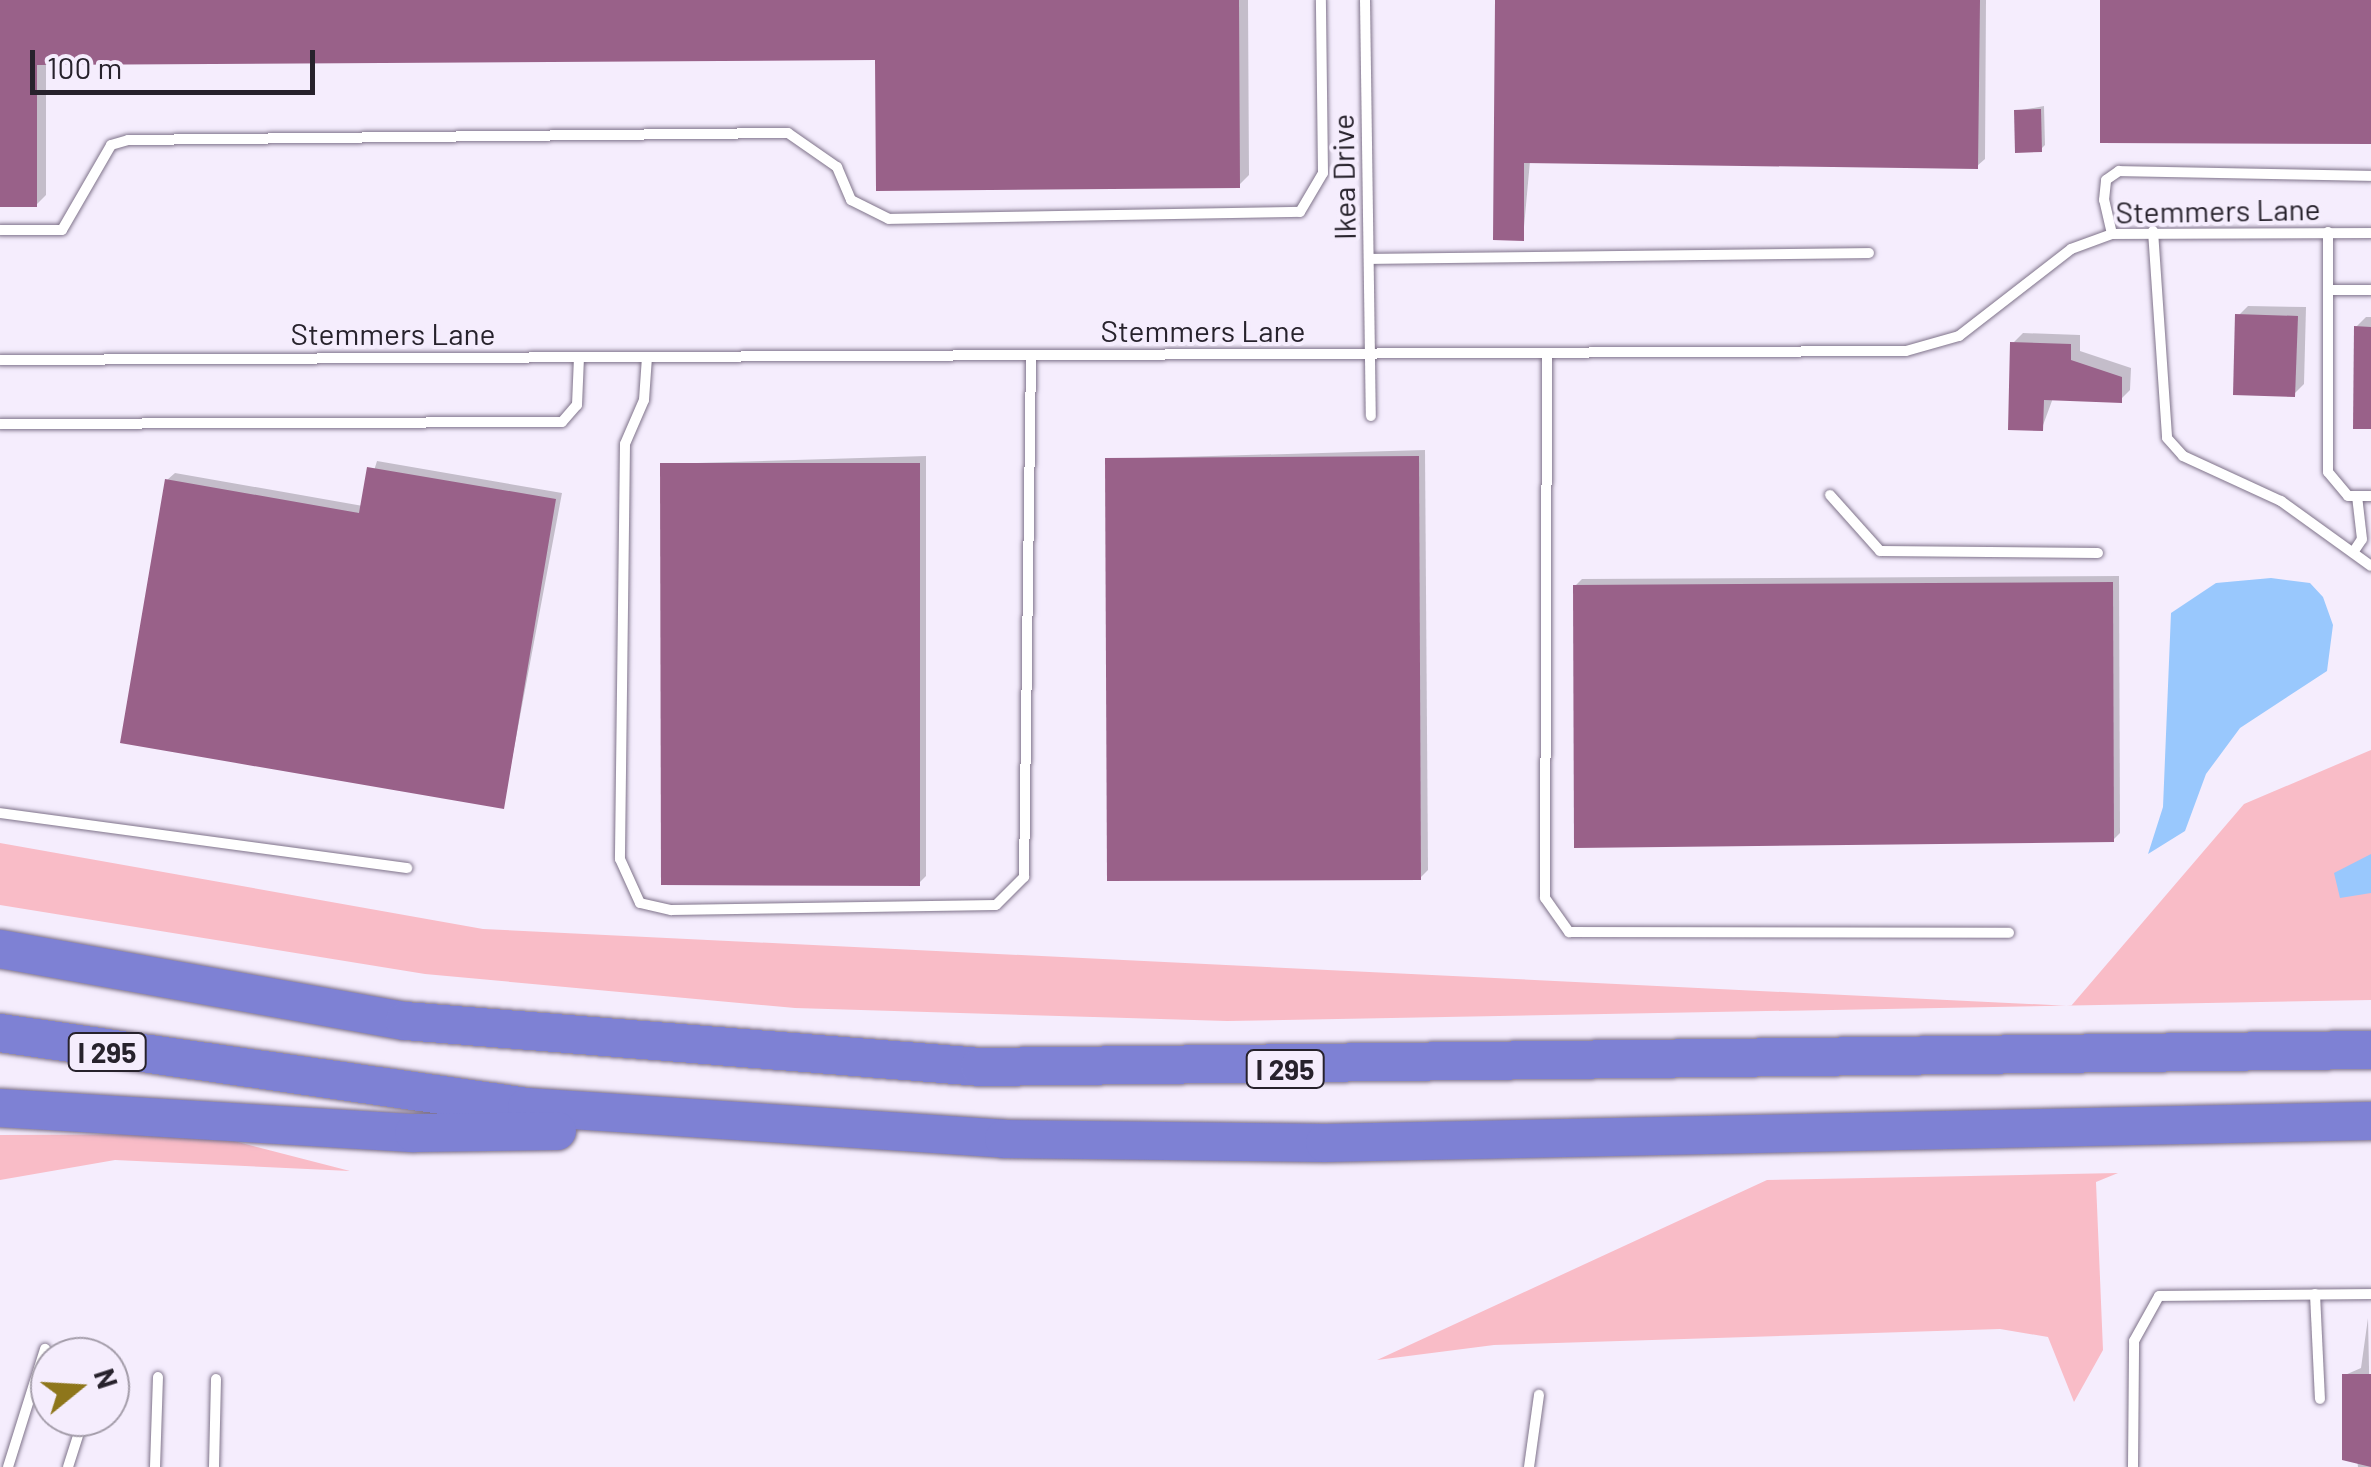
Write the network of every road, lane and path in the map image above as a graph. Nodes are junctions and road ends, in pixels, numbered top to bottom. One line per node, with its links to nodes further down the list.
1 (1321, 0): 4 (lane)
2 (1365, 0): 10 (lane, Ikea Drive)
3 (2371, 176): 8 (lane)
4 (0, 230)
5 (2153, 230): 6 (lane, Stemmers Lane); 8 (lane, Stemmers Lane); 24 (lane)
6 (2328, 232): 7 (lane, Stemmers Lane); 11 (lane)
7 (2371, 233)
8 (2112, 234): 13 (lane, Stemmers Lane)
9 (1868, 252): 10 (lane)
10 (1370, 259): 14 (lane, Ikea Drive)
11 (2328, 290): 12 (lane); 22 (lane)
12 (2371, 290)
13 (1547, 353): 14 (lane, Stemmers Lane); 29 (lane)
14 (1371, 354): 15 (lane, Stemmers Lane); 19 (lane, Ikea Drive)
15 (1031, 356): 17 (lane, Stemmers Lane); 17 (lane)
16 (578, 357): 17 (lane, Stemmers Lane); 18 (lane, Stemmers Lane); 20 (lane)
17 (647, 357)
18 (0, 360)
19 (1371, 416)
20 (0, 424)
21 (1830, 495): 25 (lane)
22 (2357, 496): 23 (lane); 24 (lane)
23 (2371, 496)
24 (2354, 551): 26 (lane)
25 (2098, 553)
26 (2371, 566)
27 (0, 814): 28 (lane)
28 (407, 868)
29 (2009, 933)
30 (10, 947): 32 (highway, I 295)
31 (0, 1034): 35 (highway, I 295)
32 (2371, 1050)
33 (10, 1105): 35 (highway)
34 (2371, 1121): 35 (highway, I 295)
35 (764, 1128)
36 (2315, 1294): 37 (lane); 42 (lane); 49 (lane)
37 (2371, 1294)
38 (158, 1377): 46 (lane)
39 (216, 1379): 47 (lane)
40 (30, 1395): 44 (lane)
41 (1539, 1396): 48 (lane)
42 (2320, 1400)
43 (78, 1437): 45 (lane)
44 (8, 1467)
45 (68, 1467)
46 (155, 1467)
47 (214, 1467)
48 (1529, 1467)
49 (2133, 1467)

